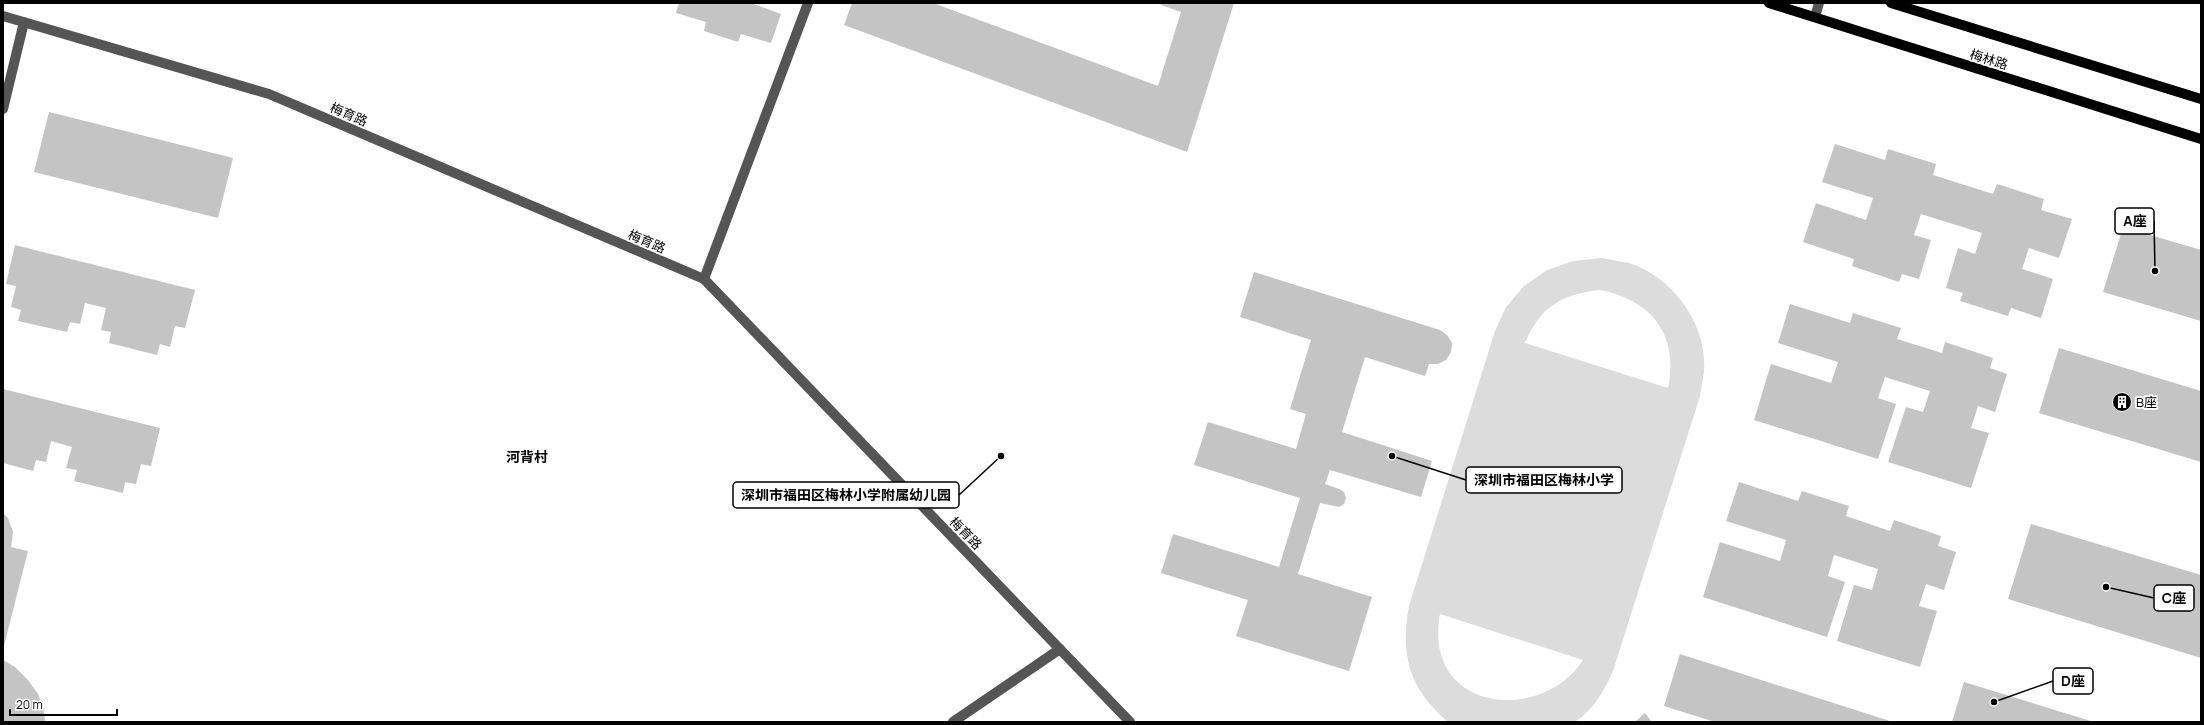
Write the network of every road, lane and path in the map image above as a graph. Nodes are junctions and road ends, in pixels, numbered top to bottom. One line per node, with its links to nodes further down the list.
1 (808, 3): 11 (street)
2 (1769, 3): 6 (main road, 梅林路)
3 (1819, 3): 6 (street)
4 (1891, 3): 8 (main road, 梅林路)
5 (3, 16): 7 (street, 梅育路)
6 (1815, 17): 10 (main road, 梅林路)
7 (24, 22): 9 (street); 11 (street, 梅育路)
8 (2201, 100)
9 (3, 108)
10 (2201, 139)
11 (704, 279): 12 (street, 梅育路)
12 (1060, 649): 13 (street); 14 (street, 梅育路)
13 (953, 722)
14 (1130, 722)

